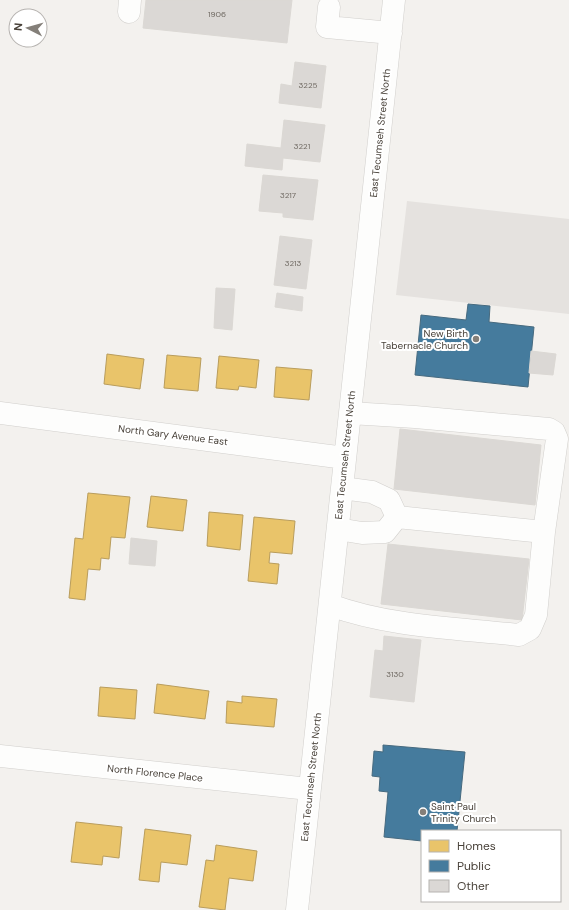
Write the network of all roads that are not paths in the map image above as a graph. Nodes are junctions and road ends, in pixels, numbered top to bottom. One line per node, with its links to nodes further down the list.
1 (394, 0): 3 (street, East Tecumseh Street North)
2 (329, 7): 3 (street)
3 (391, 33): 5 (street, East Tecumseh Street North)
4 (0, 413): 6 (street, North Gary Avenue East)
5 (350, 413): 6 (street, East Tecumseh Street North); 10 (street)
6 (345, 458): 7 (street, East Tecumseh Street North)
7 (342, 488): 8 (street); 9 (street, East Tecumseh Street North)
8 (397, 518): 9 (street); 10 (street)
9 (338, 529): 11 (street, East Tecumseh Street North)
10 (544, 532): 11 (street)
11 (330, 605): 13 (street, East Tecumseh Street North)
12 (0, 756): 13 (street, North Florence Place)
13 (309, 789): 14 (street, East Tecumseh Street North)
14 (297, 910)

